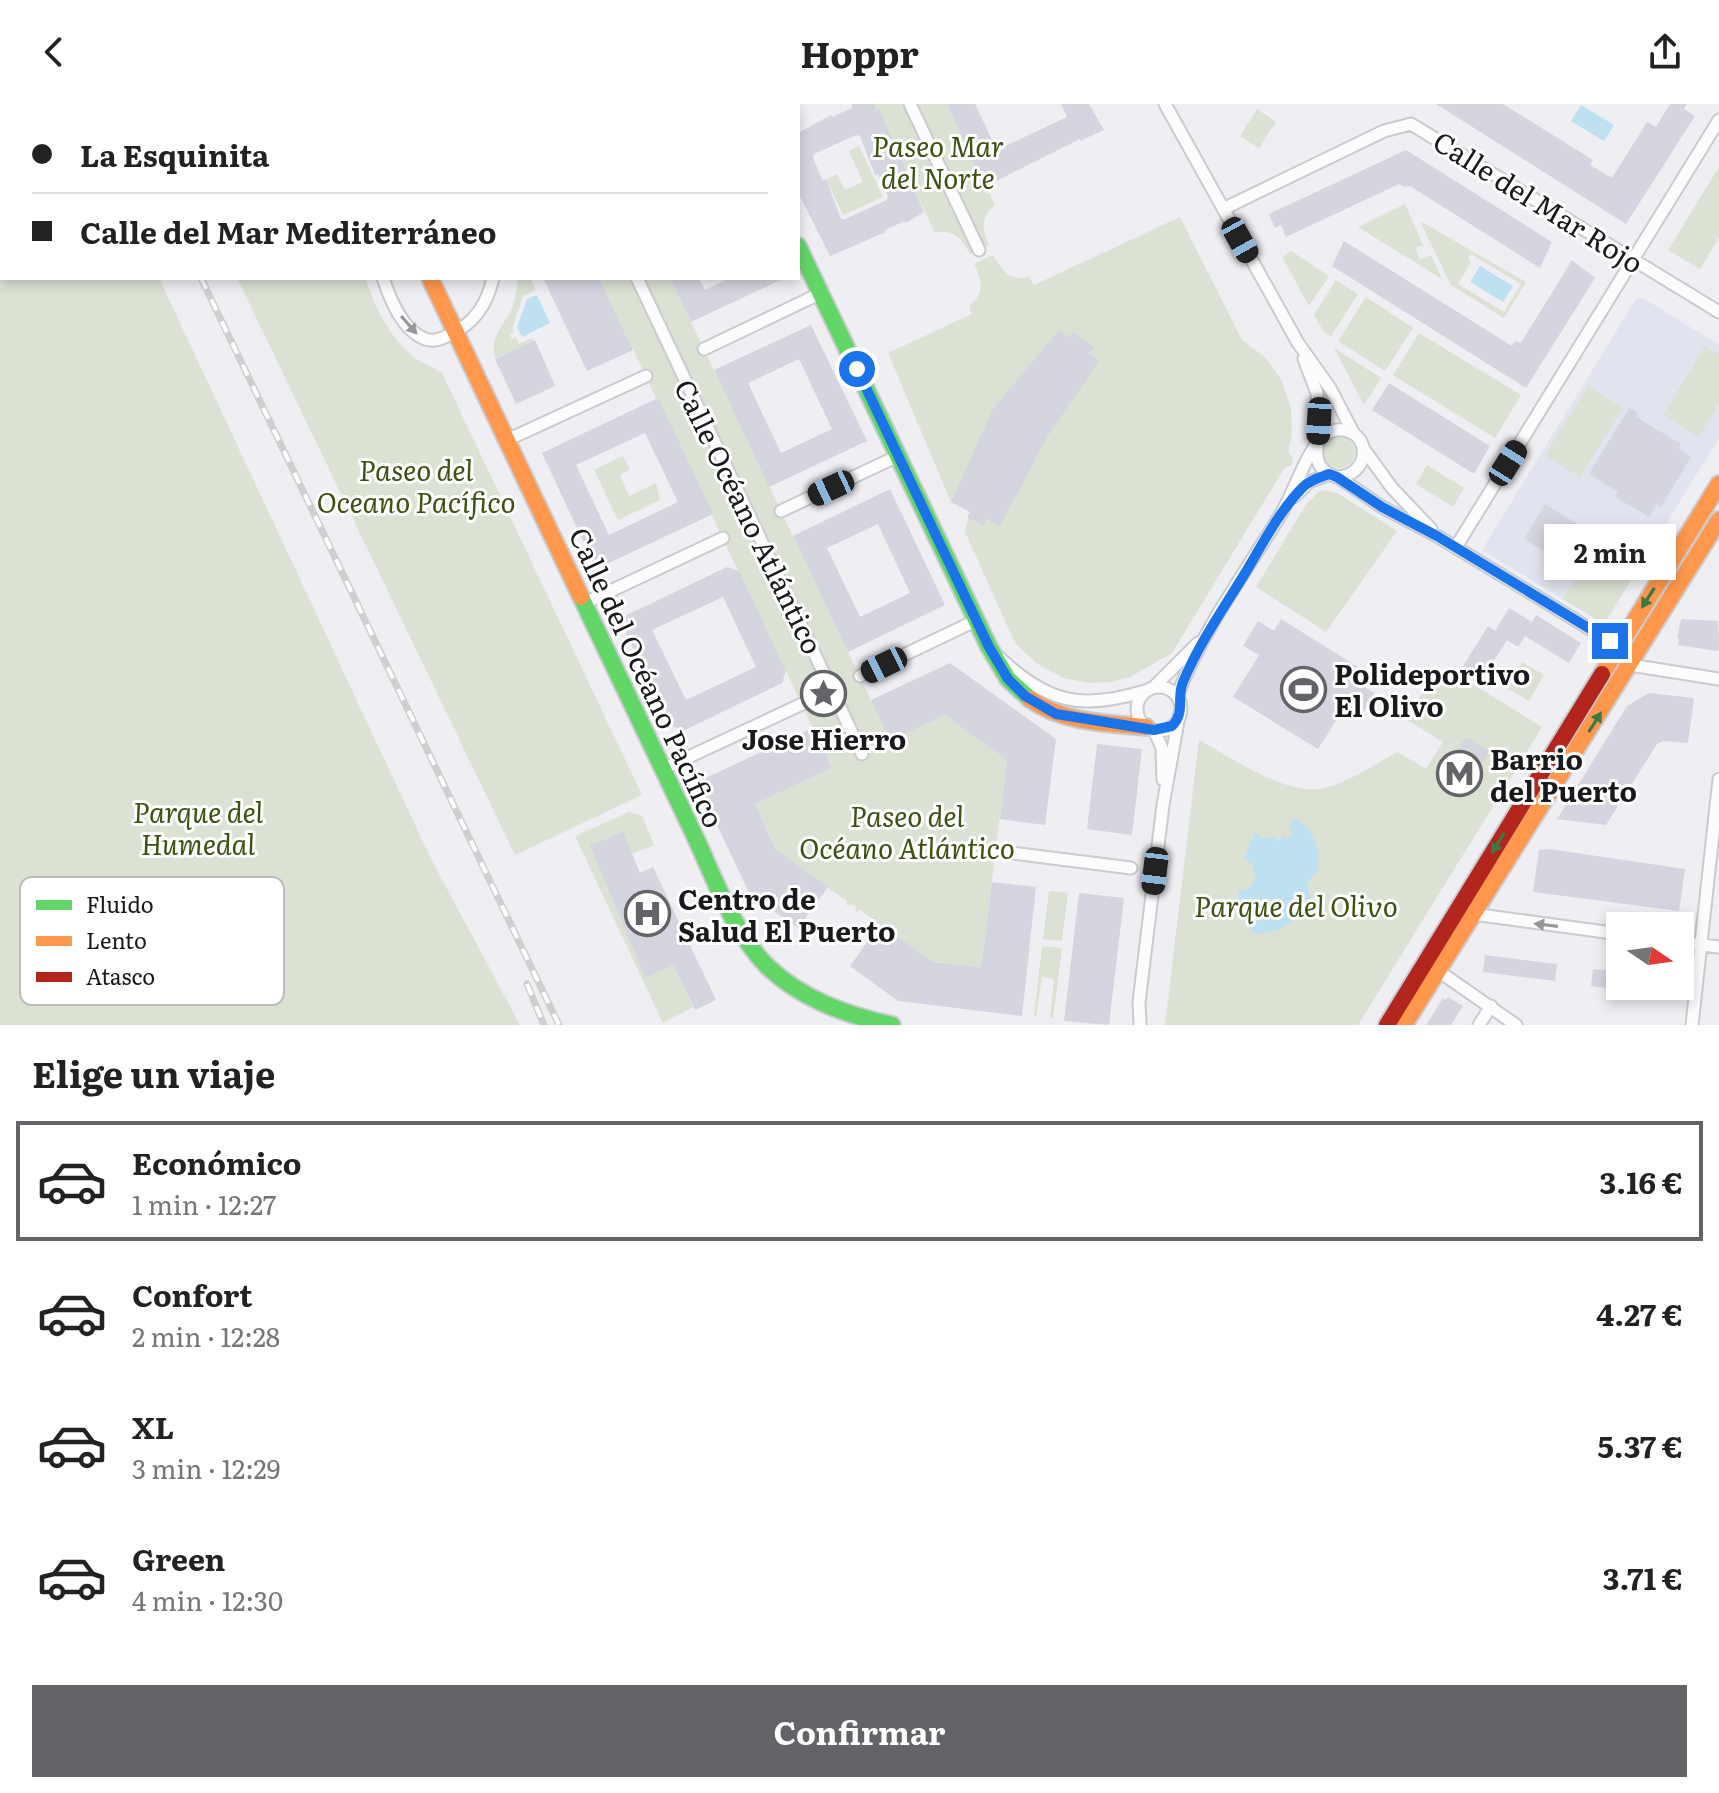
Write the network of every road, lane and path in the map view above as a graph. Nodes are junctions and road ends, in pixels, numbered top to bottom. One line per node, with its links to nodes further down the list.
1 (910, 104): 6 (street)
2 (1165, 104): 4 (street)
3 (1719, 120): 7 (street)
4 (1223, 209): 7 (street, Calle del Mar Rojo); 15 (street)
5 (800, 250): 12 (street)
6 (979, 250)
7 (1634, 260): 13 (street, Calle del Mar Rojo); 30 (street)
8 (384, 280): 14 (street, one-way to 14)
9 (431, 280): 14 (street, Calle del Océano Pacífico)
10 (492, 280): 14 (street)
11 (638, 280): 46 (street, Calle Océano Atlántico)
12 (821, 293): 16 (street); 22 (street)
13 (1719, 312)
14 (456, 332): 19 (street, Calle del Océano Pacífico)
15 (1298, 343): 18 (street); 20 (street)
16 (704, 349)
17 (646, 376): 19 (street)
18 (1355, 435): 20 (street); 21 (street)
19 (507, 440): 31 (street, Calle del Océano Pacífico)
20 (1317, 445): 23 (street); 25 (street)
21 (1363, 448): 23 (street); 28 (street)
22 (898, 456): 26 (street); 32 (street)
23 (1333, 476): 25 (street); 28 (street)
24 (1719, 484): 34 (street, one-way to 34)
25 (1283, 510): 33 (street)
26 (781, 511)
27 (1719, 520): 36 (street)
28 (1437, 536): 30 (street)
29 (723, 538): 31 (street)
30 (1456, 547): 34 (street)
31 (583, 604): 47 (street, Calle del Océano Pacífico)
32 (977, 620): 35 (street); 37 (street)
33 (1213, 624): 39 (street); 40 (street)
34 (1618, 646): 63 (street, one-way to 63)
35 (989, 647): 41 (street); 44 (street)
36 (1630, 665): 38 (street); 52 (street, one-way to 36)
37 (860, 676)
38 (1719, 679)
39 (1150, 689): 40 (street); 41 (street); 45 (street)
40 (1177, 696): 43 (street)
41 (1110, 702): 44 (street)
42 (802, 704): 47 (street)
43 (1179, 716): 45 (street); 49 (street)
44 (1081, 719): 45 (street)
45 (1150, 728): 49 (street)
46 (862, 754)
47 (663, 769): 60 (street, Calle del Océano Pacífico)
48 (1719, 779): 55 (street)
49 (1163, 805): 58 (street)
50 (996, 851): 51 (street)
51 (1131, 868)
52 (1473, 914): 53 (street, one-way to 52); 57 (street)
53 (1606, 932)
54 (1694, 944): 55 (street)
55 (1700, 945): 56 (street); 67 (street)
56 (1719, 947)
57 (1437, 970): 59 (street); 64 (street)
58 (1139, 1002): 61 (street); 62 (street)
59 (1491, 1006): 65 (street); 66 (street)
60 (892, 1025)
61 (1130, 1025)
62 (1140, 1025)
63 (1387, 1025)
64 (1404, 1025)
65 (1479, 1025)
66 (1516, 1025)
67 (1692, 1025)

